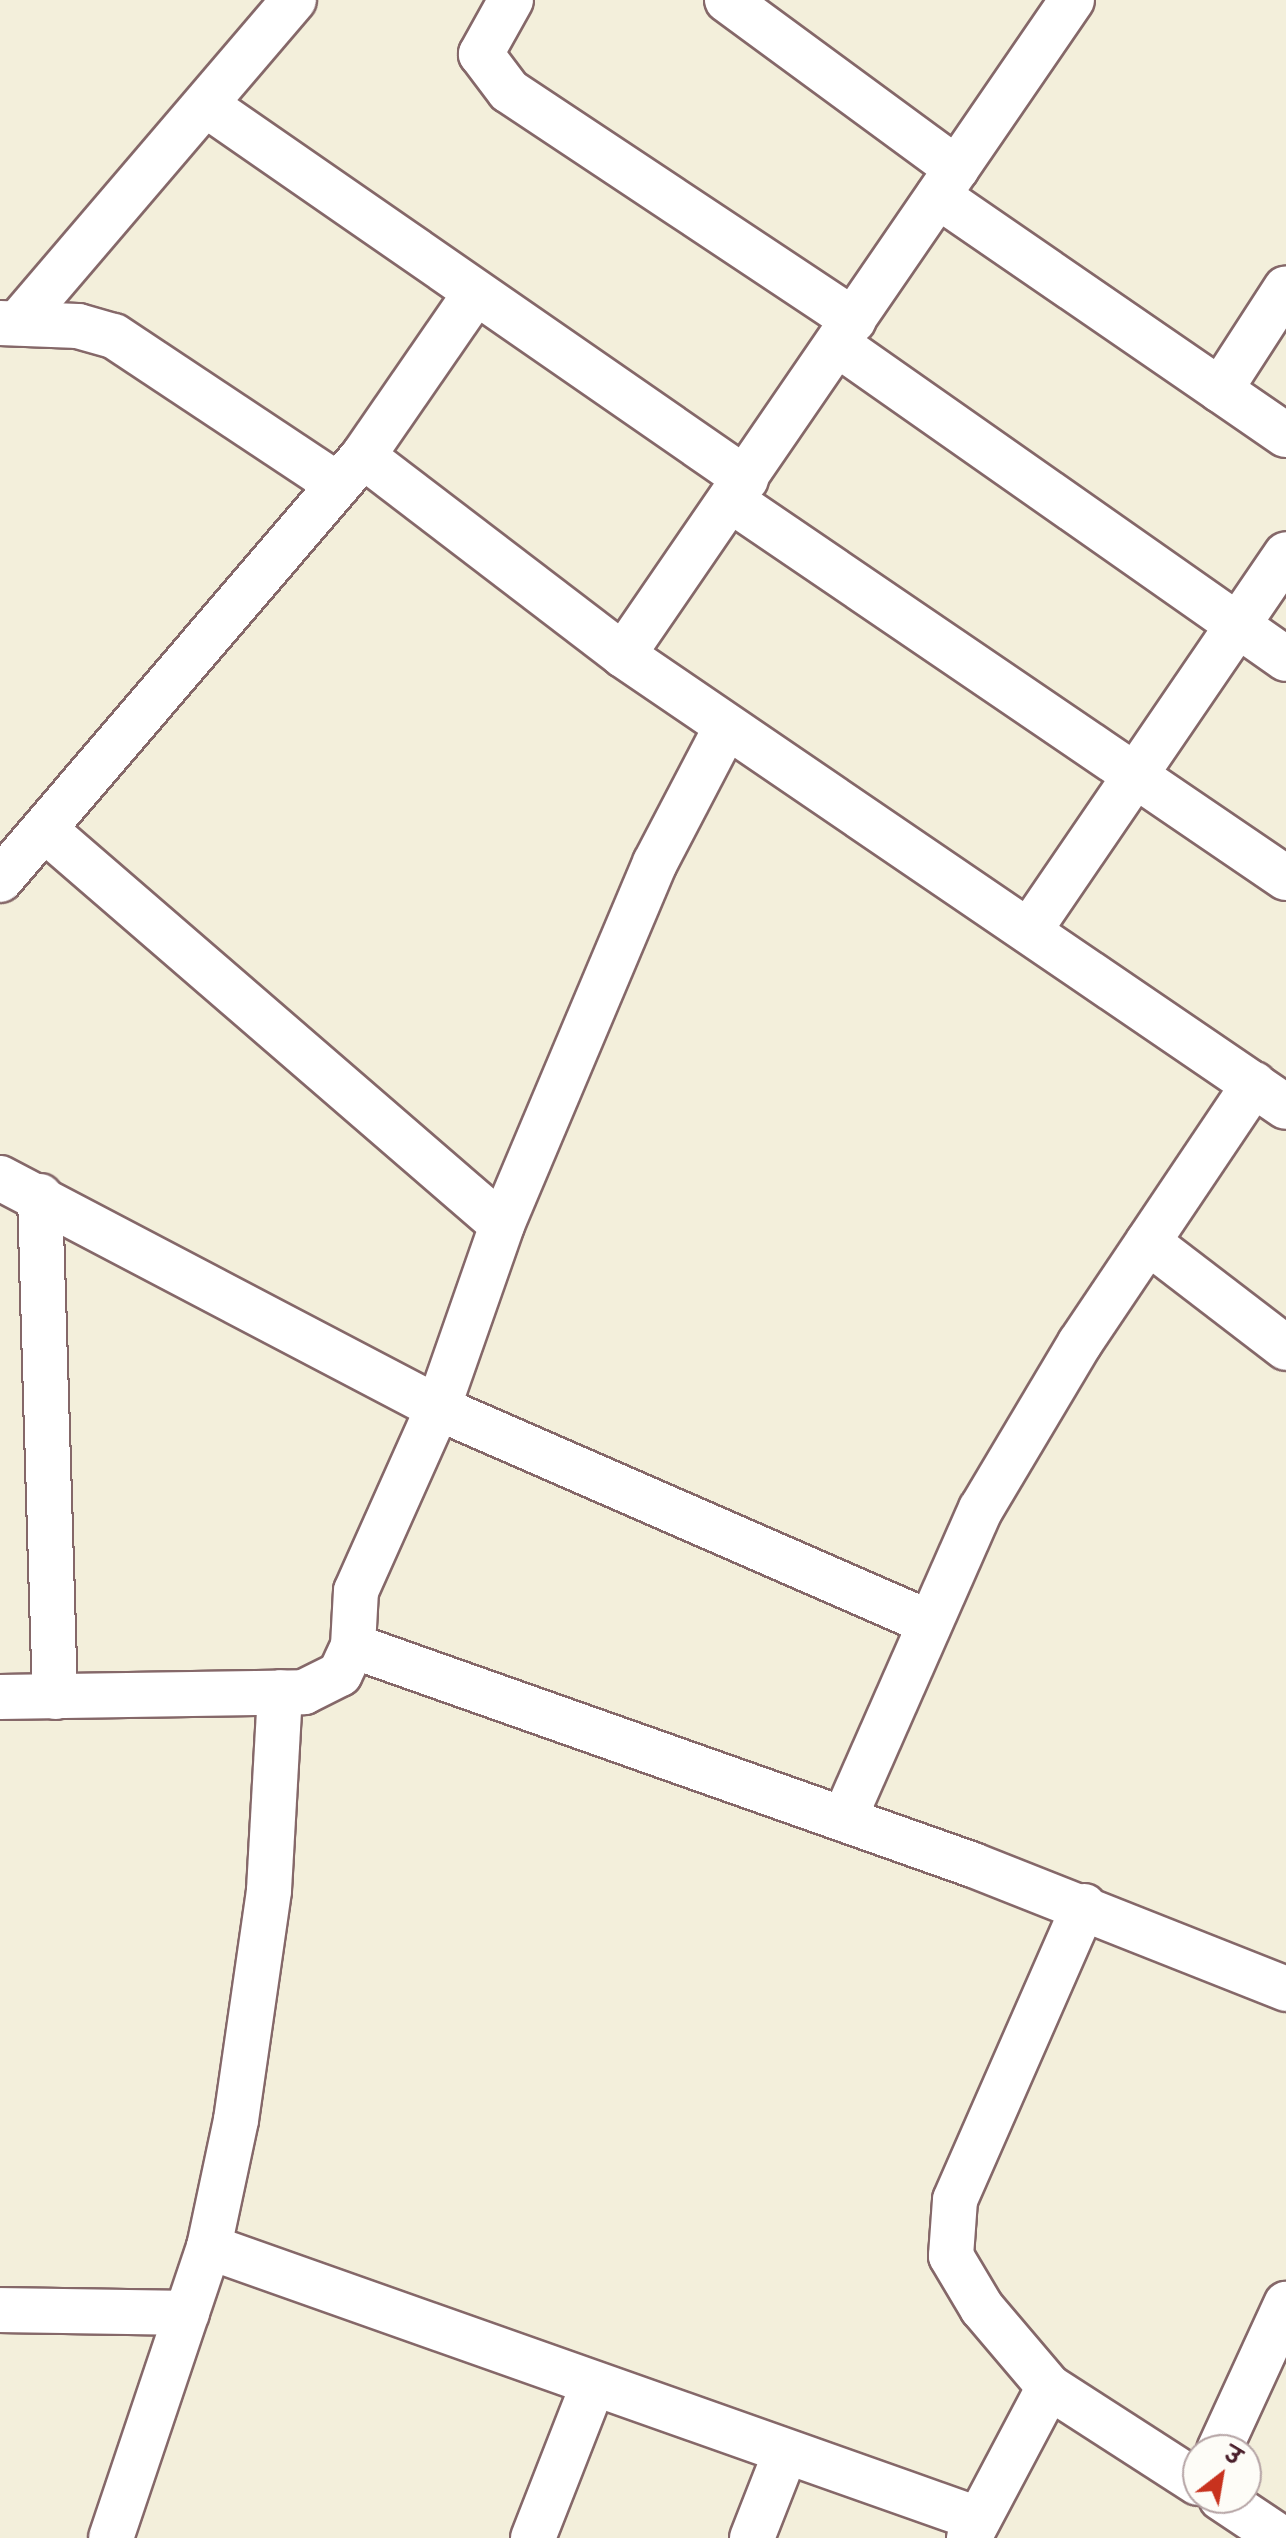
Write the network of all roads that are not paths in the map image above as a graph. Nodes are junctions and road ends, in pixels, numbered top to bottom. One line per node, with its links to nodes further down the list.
1 (294, 0): 5 (street)
2 (511, 0): 10 (street)
3 (727, 0): 6 (street)
4 (1072, 0): 6 (street)
5 (206, 105): 8 (street); 9 (street)
6 (947, 182): 10 (street); 11 (street)
7 (1286, 288): 11 (street)
8 (474, 295): 13 (street); 14 (street)
9 (9, 323): 13 (street)
10 (846, 332): 14 (street); 16 (street)
11 (1220, 390): 12 (street)
12 (1286, 435)
13 (351, 471): 17 (street); 21 (street)
14 (739, 490): 17 (street); 20 (street)
15 (1286, 554): 16 (street)
16 (1239, 626): 18 (street); 20 (street)
17 (623, 655): 19 (street)
18 (1286, 659)
19 (726, 727): 24 (street); 28 (street)
20 (1134, 775): 22 (street); 24 (street)
21 (44, 829): 23 (street); 28 (street)
22 (1286, 878)
23 (0, 880)
24 (1029, 931): 25 (street)
25 (1270, 1096): 29 (street)
26 (0, 1178): 27 (street)
27 (40, 1196): 31 (street); 36 (street)
28 (502, 1225): 31 (street)
29 (1148, 1242): 30 (street); 32 (street)
30 (1286, 1348)
31 (438, 1408): 32 (street); 33 (street)
32 (930, 1623): 37 (street)
33 (353, 1646): 34 (street); 37 (street)
34 (280, 1692): 36 (street); 40 (street)
35 (0, 1697): 36 (street)
36 (55, 1697)
37 (844, 1819): 38 (street)
38 (1084, 1906): 39 (street); 45 (street)
39 (1286, 1989)
40 (209, 2247): 43 (street); 44 (street)
41 (1286, 2304): 46 (street)
42 (0, 2310): 43 (street)
43 (187, 2313): 51 (street)
44 (593, 2385): 47 (street); 52 (street)
45 (1049, 2387): 48 (street); 50 (street)
46 (1226, 2434)
47 (785, 2454): 50 (street); 53 (street)
48 (1182, 2473)
49 (1245, 2514): 54 (street)
50 (974, 2529)
51 (111, 2538)
52 (533, 2538)
53 (752, 2538)
54 (1281, 2538)

